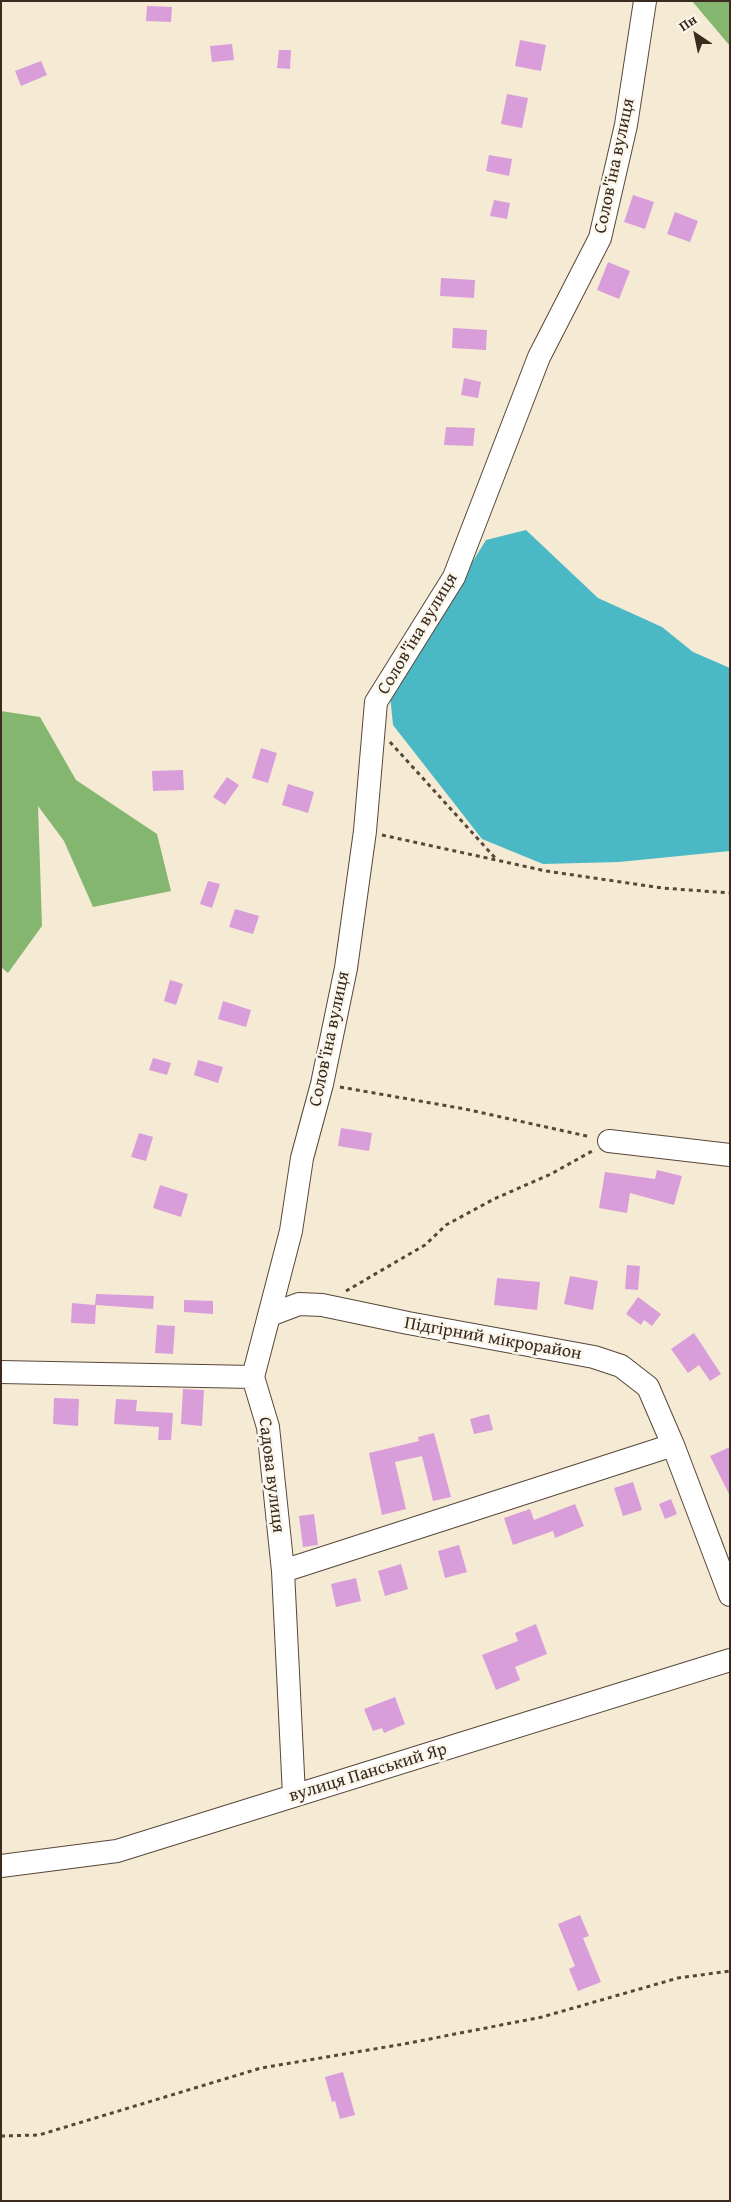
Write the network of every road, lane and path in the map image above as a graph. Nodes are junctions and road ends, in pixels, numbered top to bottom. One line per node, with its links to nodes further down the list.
1 (645, 1): 2 (street, Солов'їна вулиця)
2 (374, 726): 3 (street, Солов'їна вулиця); 4 (path)
3 (365, 831): 4 (path); 6 (street, Солов'їна вулиця)
4 (498, 860): 5 (path)
5 (730, 893)
6 (322, 1084): 7 (path); 10 (street, Солов'їна вулиця)
7 (609, 1141): 8 (street); 9 (path)
8 (730, 1155)
9 (322, 1305): 10 (street, Підгірний мікрорайон); 13 (street, Підгірний мікрорайон)
10 (270, 1315): 12 (street, Солов'їна вулиця)
11 (1, 1372): 12 (street)
12 (253, 1378): 14 (street, Садова вулиця)
13 (673, 1445): 14 (street); 15 (street, Підгірний мікрорайон)
14 (282, 1571): 17 (street, Садова вулиця)
15 (730, 1595)
16 (730, 1660): 17 (street, вулиця Панський Яр)
17 (294, 1795): 18 (street, вулиця Панський Яр)
18 (1, 1866)
19 (730, 1971): 20 (path)
20 (1, 2136)

